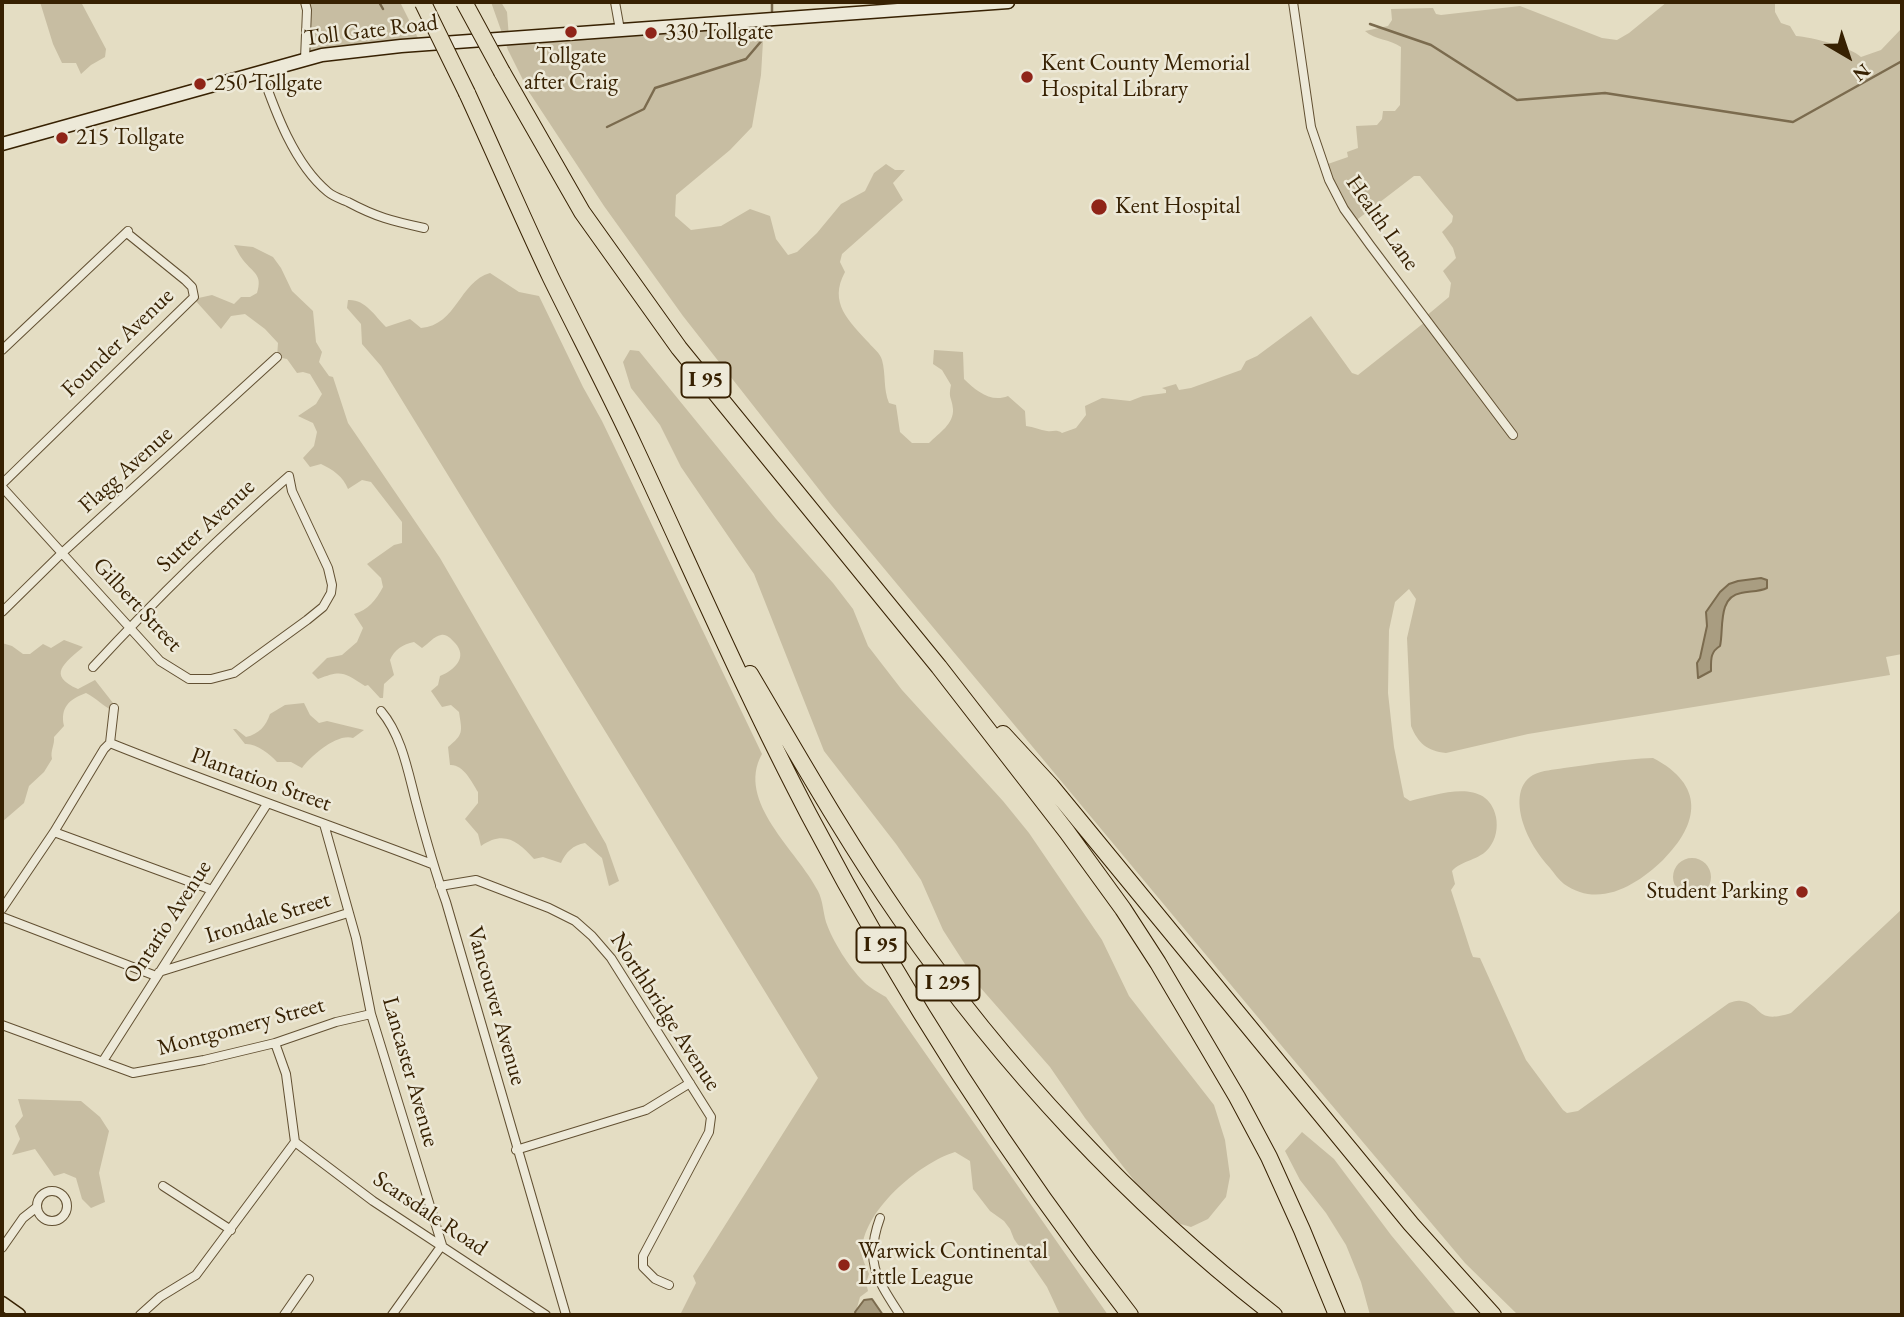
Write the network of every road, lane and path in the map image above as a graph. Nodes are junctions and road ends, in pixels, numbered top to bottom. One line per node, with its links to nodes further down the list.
1 (305, 2): 9 (street)
2 (423, 2): 19 (highway, I 95, bridge)
3 (464, 2): 23 (highway, I 95, bridge)
4 (615, 2): 8 (street)
5 (1008, 2): 7 (main road, Toll Gate Road)
6 (1293, 2): 15 (street, Health Lane)
7 (844, 8): 8 (main road, Toll Gate Road)
8 (620, 30): 9 (main road, Toll Gate Road)
9 (305, 59): 10 (main road, Toll Gate Road)
10 (261, 71): 11 (main road, Toll Gate Road); 12 (street)
11 (2, 144)
12 (424, 228)
13 (2, 350): 17 (street, Founder Avenue)
14 (277, 357): 18 (street, Flagg Avenue)
15 (1513, 435)
16 (289, 476): 21 (street, Sutter Avenue); 21 (street, Gilbert Street)
17 (2, 485): 18 (street, Gilbert Street)
18 (62, 553): 20 (street, Flagg Avenue); 21 (street, Gilbert Street)
19 (700, 587): 61 (highway, I 95); 62 (highway, I 295)
20 (2, 612)
21 (129, 628): 22 (street, Sutter Avenue)
22 (93, 667)
23 (939, 667): 50 (highway); 63 (highway, I 95)
24 (114, 708): 26 (street)
25 (382, 711): 30 (street, Vancouver Avenue)
26 (110, 743): 27 (street, Plantation Street); 29 (street)
27 (267, 804): 28 (street, Plantation Street); 32 (street, Ontario Avenue)
28 (324, 824): 30 (street, Plantation Street); 34 (street, Lancaster Avenue)
29 (54, 832): 32 (street); 33 (street)
30 (432, 864): 31 (street, Vancouver Avenue)
31 (440, 886): 41 (street, Northbridge Avenue); 43 (street, Vancouver Avenue)
32 (212, 890): 36 (street, Ontario Avenue)
33 (2, 909)
34 (348, 913): 36 (street, Irondale Street); 37 (street, Lancaster Avenue)
35 (2, 917): 36 (street)
36 (157, 974): 40 (street, Ontario Avenue)
37 (371, 1014): 39 (street, Montgomery Street); 48 (street, Lancaster Avenue)
38 (2, 1025): 40 (street, Montgomery Street)
39 (275, 1043): 40 (street, Montgomery Street); 42 (street)
40 (103, 1060)
41 (690, 1083): 43 (street); 52 (street, Northbridge Avenue)
42 (295, 1142): 47 (street); 48 (street, Scarsdale Road)
43 (516, 1150): 59 (street, Vancouver Avenue)
44 (163, 1186): 47 (street)
45 (37, 1206): 49 (street)
46 (880, 1219): 60 (street)
47 (231, 1230): 55 (street)
48 (442, 1245): 57 (street); 58 (street, Scarsdale Road)
49 (2, 1248)
50 (1452, 1272): 64 (highway); 65 (highway)
51 (309, 1279): 56 (street)
52 (669, 1285)
53 (2, 1303): 54 (main road)
54 (19, 1315)
55 (140, 1315)
56 (284, 1315)
57 (392, 1315)
58 (546, 1315)
59 (566, 1315)
60 (900, 1315)
61 (1129, 1315)
62 (1274, 1315)
63 (1337, 1315)
64 (1493, 1315)
65 (1501, 1315)

